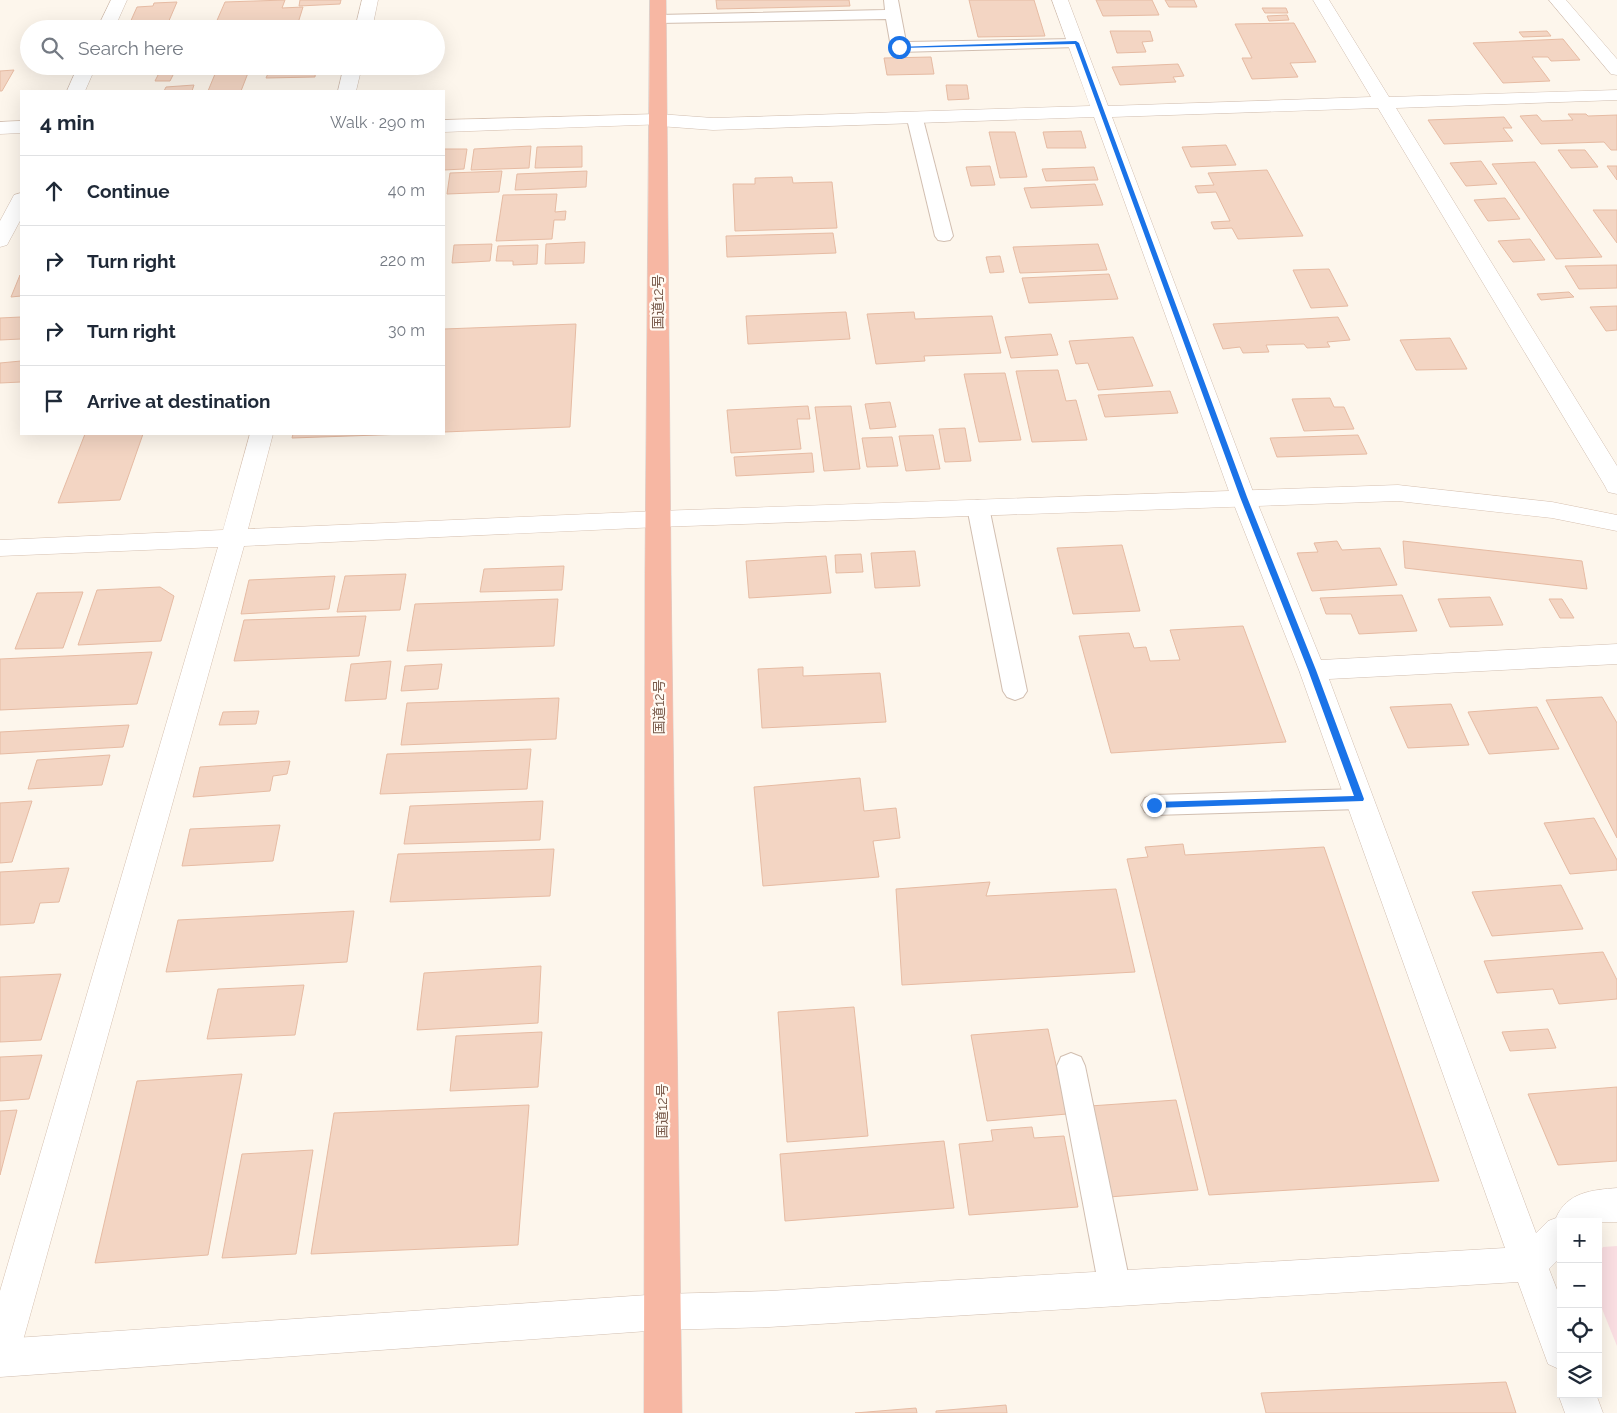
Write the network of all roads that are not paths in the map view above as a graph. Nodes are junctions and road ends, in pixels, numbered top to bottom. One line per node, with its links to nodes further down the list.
1 (119, 0): 8 (street)
2 (370, 0): 9 (street)
3 (1060, 0): 10 (street)
4 (1321, 0): 17 (street)
5 (1556, 0): 11 (street)
6 (892, 7): 7 (lane); 10 (lane)
7 (658, 10): 20 (highway, 国道12号)
8 (109, 20)
9 (365, 20)
10 (1076, 43): 18 (street)
11 (1617, 70)
12 (84, 75): 14 (street)
13 (351, 75): 15 (street)
14 (76, 90)
15 (347, 90)
16 (1617, 95): 17 (street)
17 (1385, 103): 18 (street); 28 (street)
18 (1104, 113): 19 (street); 29 (street)
19 (915, 119): 20 (street); 25 (lane)
20 (659, 120): 21 (street); 31 (highway, 国道12号)
21 (445, 126)
22 (20, 127): 23 (street)
23 (0, 128)
24 (20, 201): 26 (street)
25 (944, 236)
26 (0, 241)
27 (261, 435): 33 (street)
28 (1617, 486)
29 (1243, 497): 30 (street); 32 (street); 36 (street)
30 (978, 507): 31 (street); 37 (lane)
31 (658, 519): 33 (street); 46 (highway, 国道12号)
32 (1617, 522)
33 (234, 536): 34 (street); 48 (street)
34 (0, 548)
35 (1617, 654): 36 (street)
36 (1312, 670): 38 (street)
37 (1015, 691)
38 (1360, 799): 39 (lane); 44 (street)
39 (1154, 805)
40 (1071, 1066): 45 (lane)
41 (1617, 1206): 42 (street)
42 (1576, 1218)
43 (1557, 1237): 44 (street)
44 (1528, 1264): 45 (street); 47 (street)
45 (1115, 1288): 46 (street)
46 (662, 1312): 48 (street); 50 (highway, 国道12号)
47 (1557, 1341)
48 (0, 1357)
49 (1578, 1398): 51 (street)
50 (663, 1413)
51 (1584, 1413)

